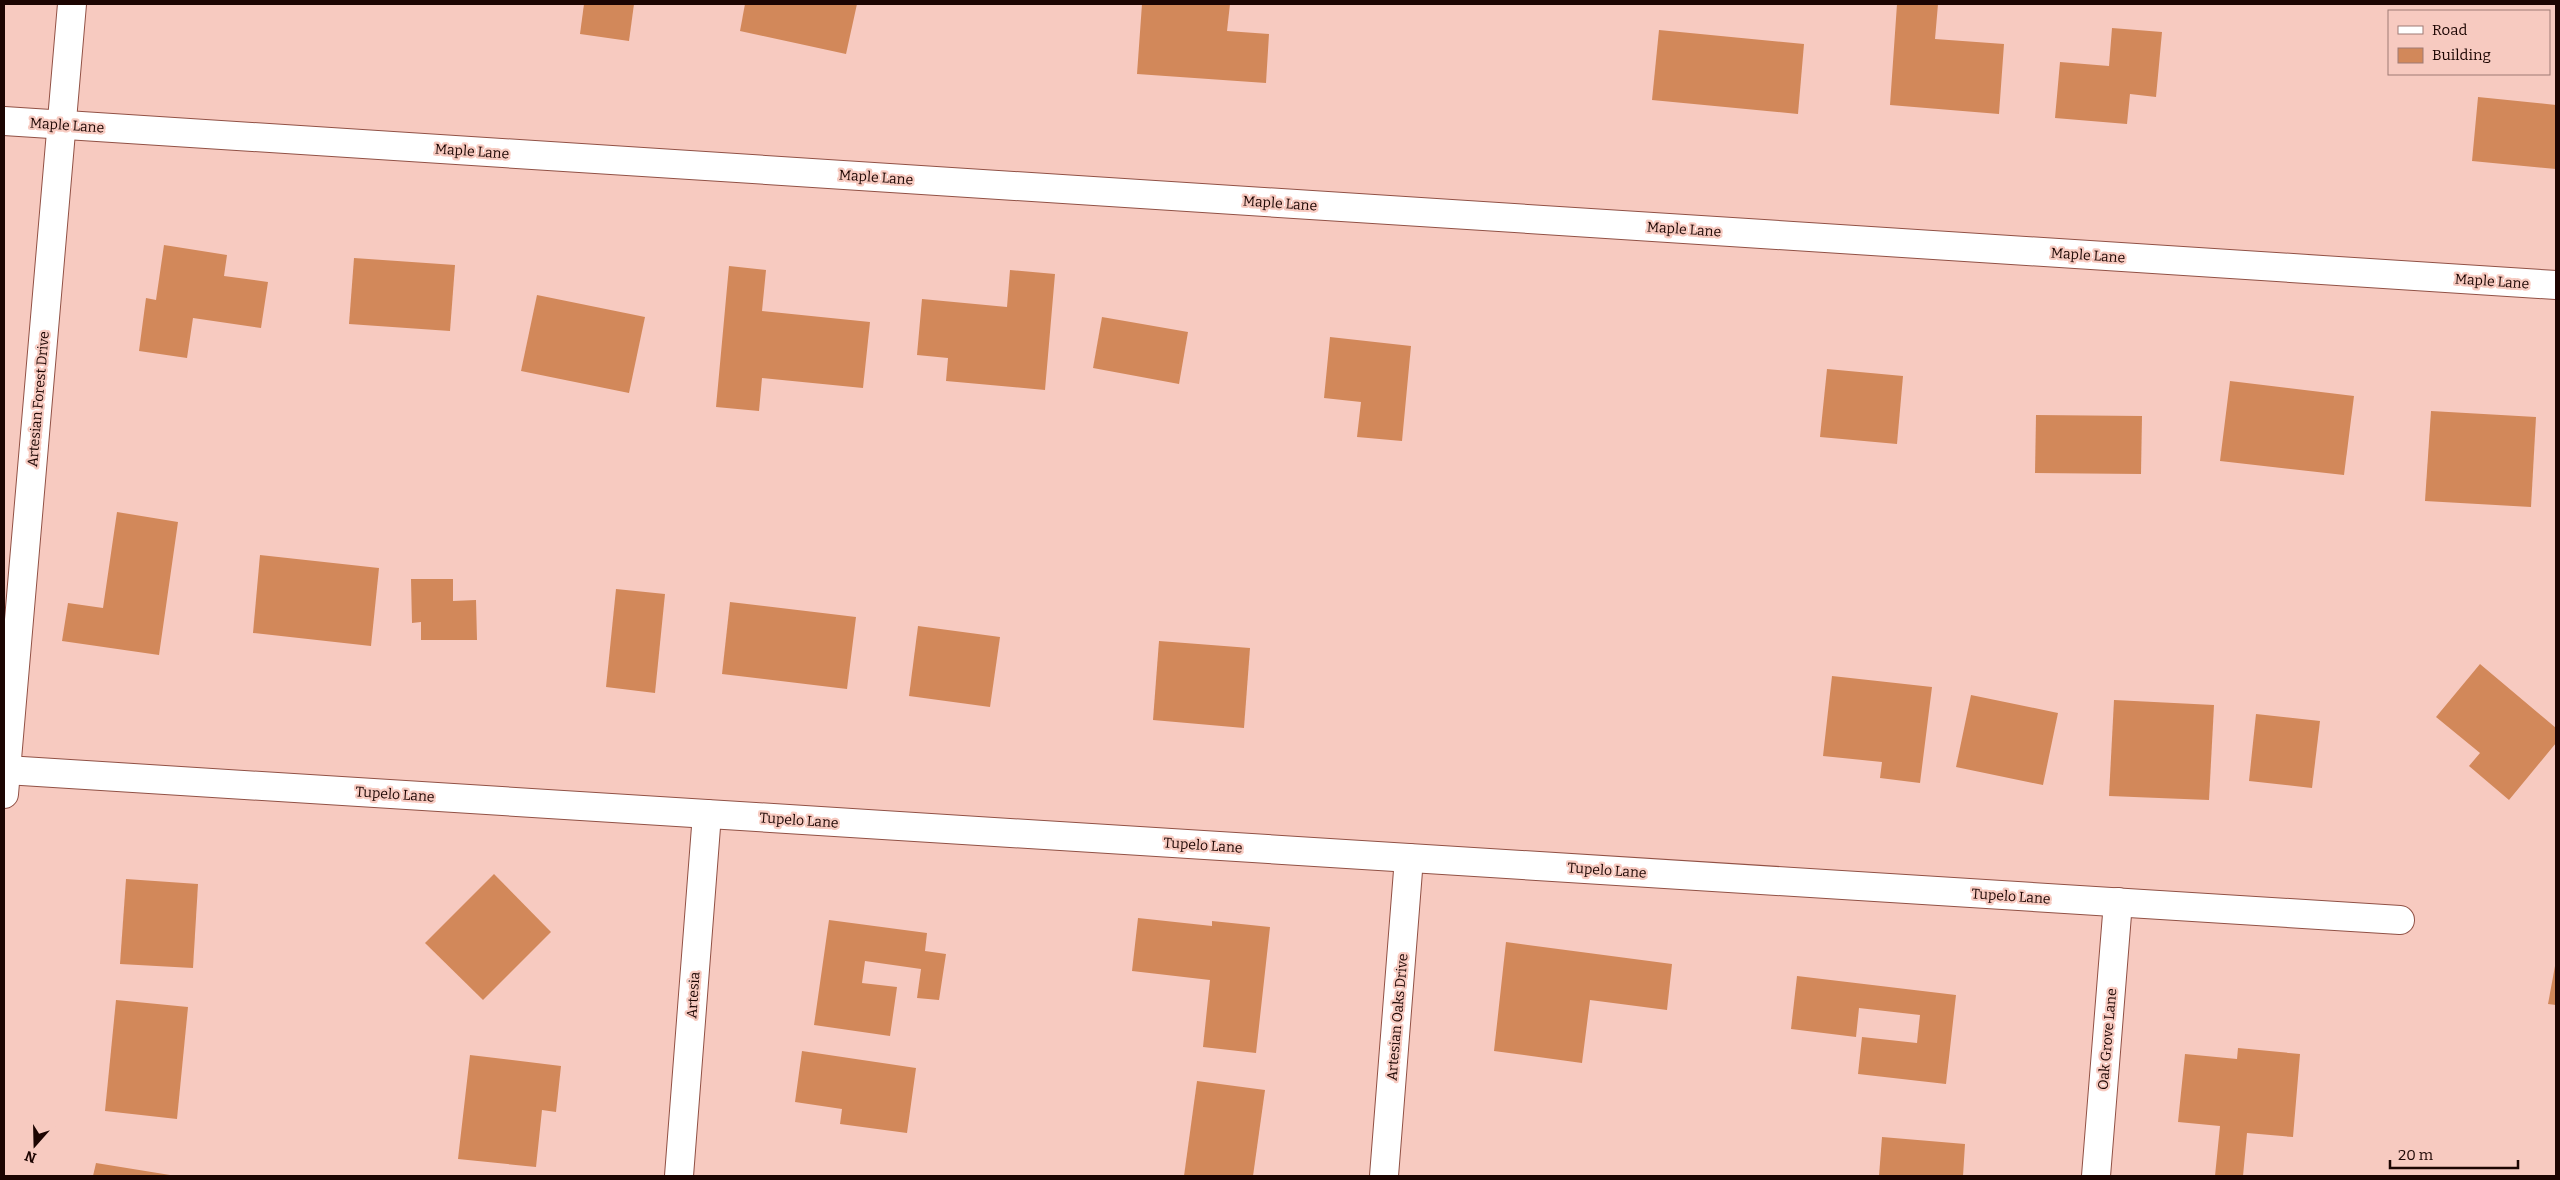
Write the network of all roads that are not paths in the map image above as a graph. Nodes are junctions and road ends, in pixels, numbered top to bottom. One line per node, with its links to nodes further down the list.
1 (72, 4): 3 (street, Artesian Forest Drive)
2 (4, 121): 3 (street, Maple Lane)
3 (62, 125): 4 (street, Maple Lane); 5 (street, Artesian Forest Drive)
4 (2556, 286)
5 (5, 782): 6 (street, Tupelo Lane)
6 (707, 814): 7 (street, Tupelo Lane); 10 (street, Artesia)
7 (1409, 858): 8 (street, Tupelo Lane); 11 (street, Artesian Oaks Drive)
8 (2118, 902): 9 (street, Tupelo Lane); 12 (street, Oak Grove Lane)
9 (2400, 920)
10 (679, 1176)
11 (1384, 1176)
12 (2096, 1176)

